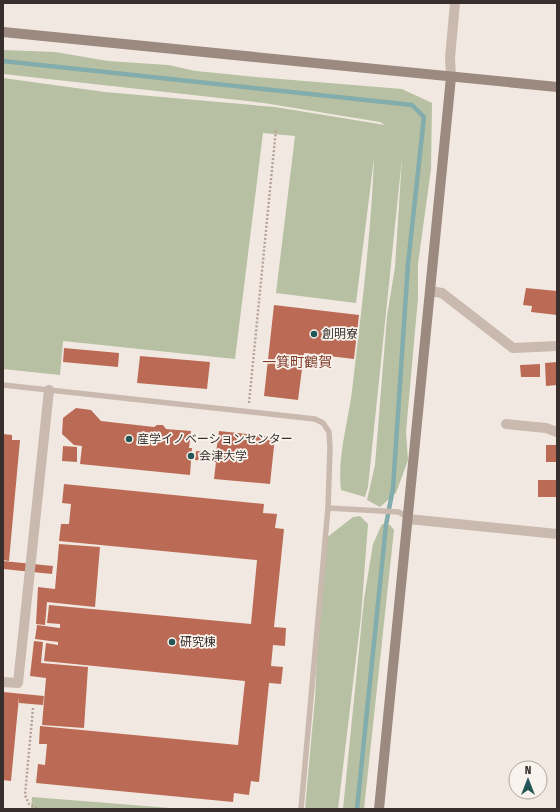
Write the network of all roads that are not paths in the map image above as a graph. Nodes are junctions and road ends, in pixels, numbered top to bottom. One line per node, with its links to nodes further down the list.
1 (455, 3): 3 (street)
2 (3, 32): 3 (street)
3 (451, 77): 4 (street); 5 (street)
4 (557, 86)
5 (430, 291): 6 (street); 12 (street)
6 (557, 346)
7 (3, 385): 8 (lane)
8 (49, 390): 11 (lane); 14 (street)
9 (506, 424): 10 (street)
10 (557, 432)
11 (328, 508): 12 (lane); 15 (lane)
12 (408, 519): 13 (street); 16 (street)
13 (557, 534)
14 (3, 682)
15 (301, 809)
16 (379, 809)

